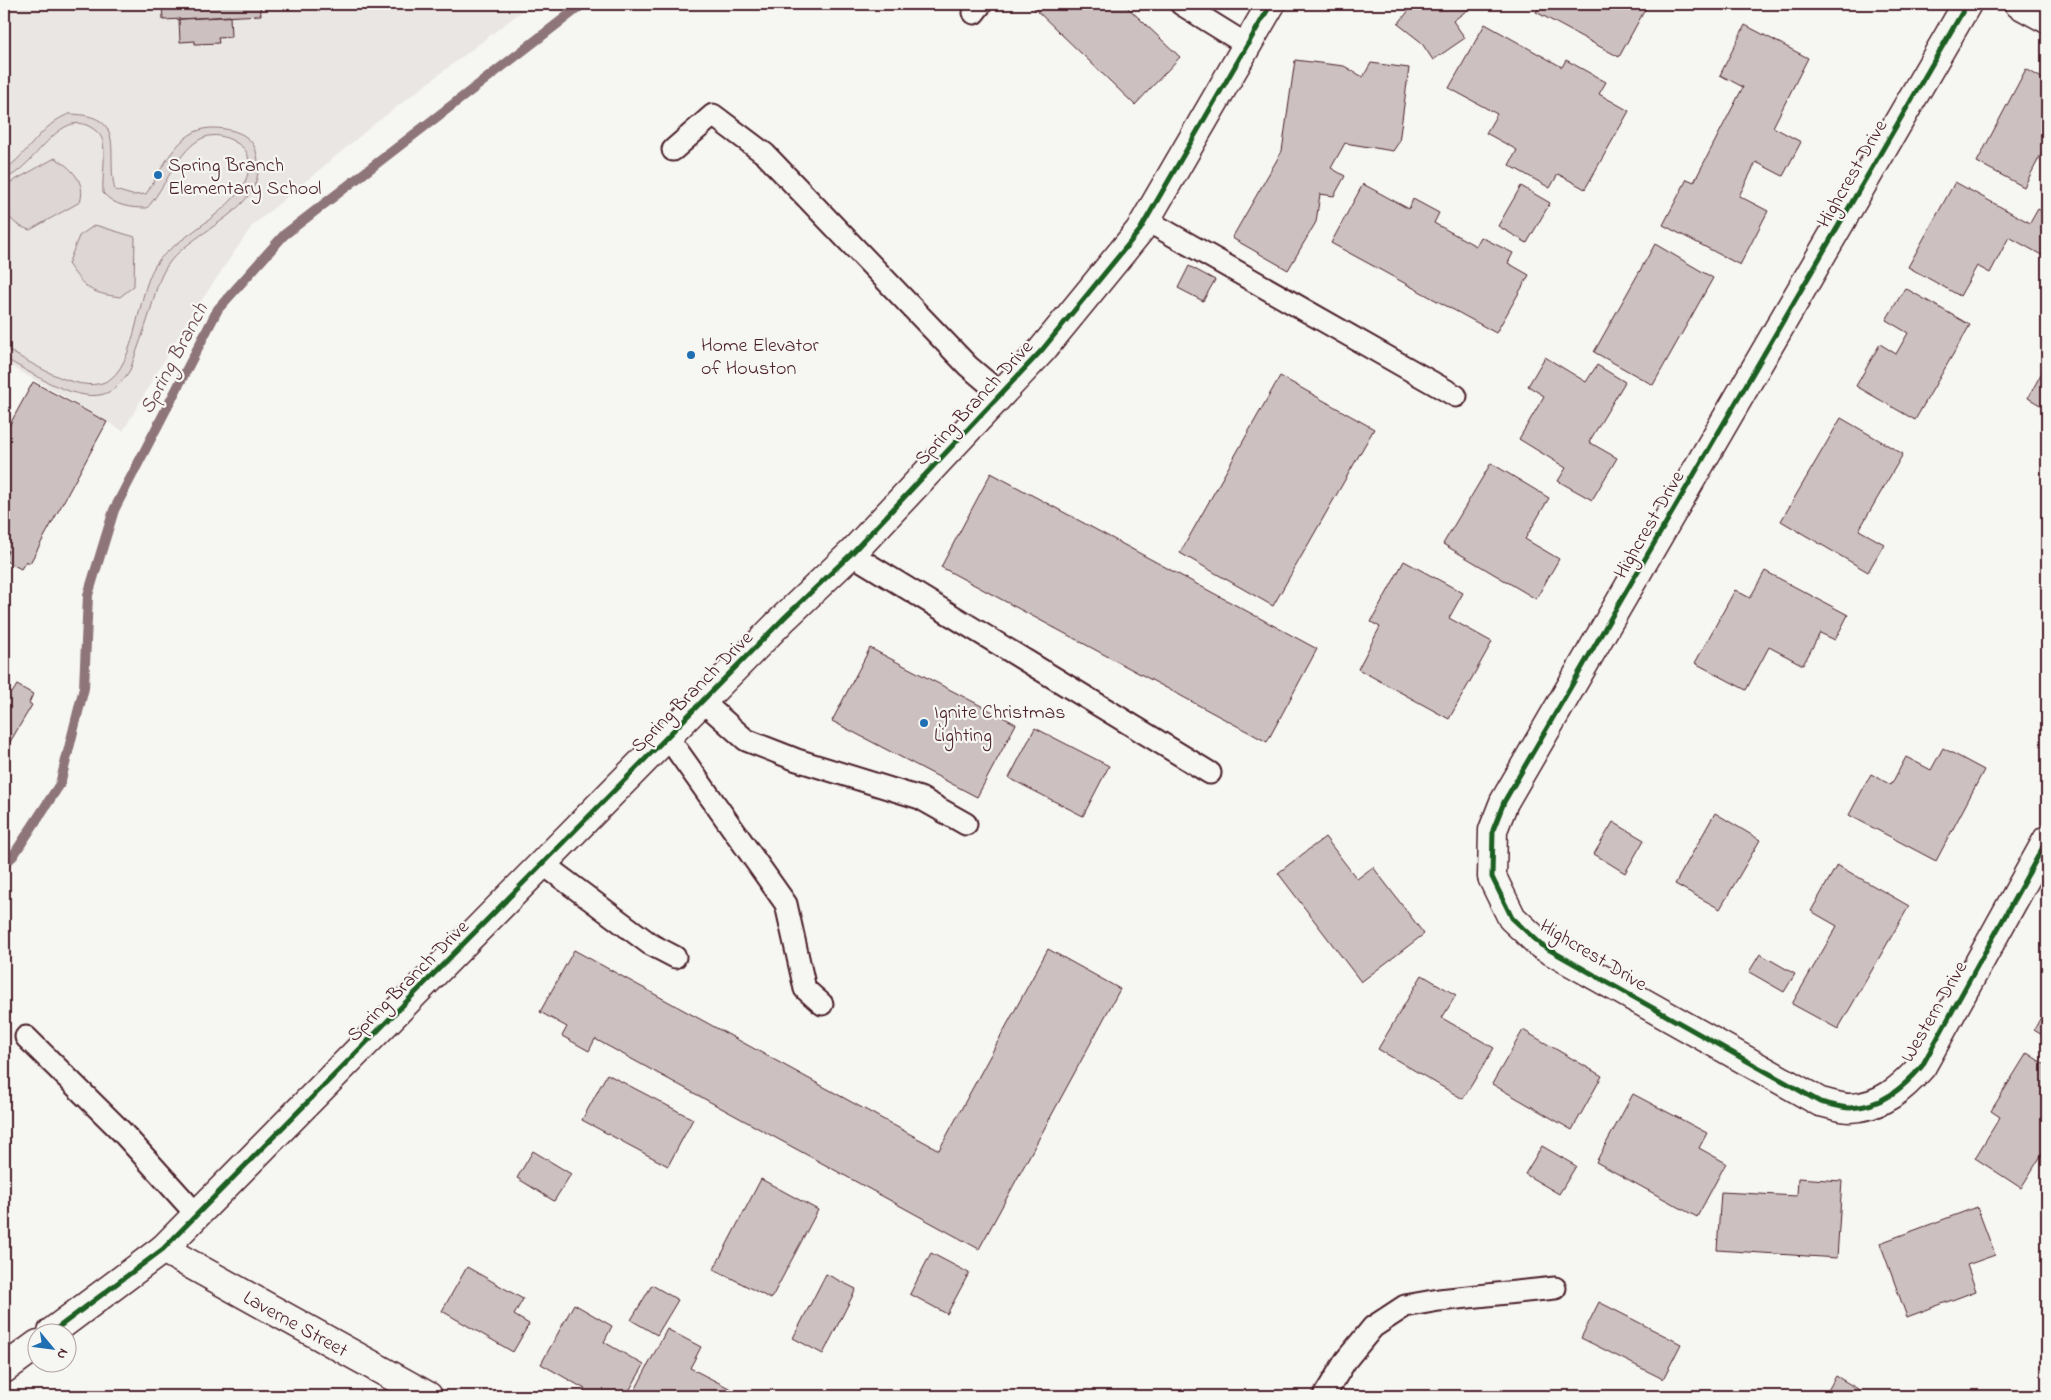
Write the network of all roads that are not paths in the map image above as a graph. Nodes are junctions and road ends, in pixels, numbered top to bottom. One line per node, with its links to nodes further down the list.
1 (1181, 4): 6 (lane)
2 (1270, 4): 6 (street, Spring Branch Drive)
3 (1966, 4): 20 (street, Highcrest Drive)
4 (2019, 4): 5 (street)
5 (2047, 19)
6 (1247, 45): 8 (street, Spring Branch Drive)
7 (673, 150): 9 (lane)
8 (1146, 220): 9 (street, Spring Branch Drive); 10 (lane)
9 (1001, 394): 11 (street, Spring Branch Drive)
10 (1456, 396)
11 (851, 554): 12 (street, Spring Branch Drive); 14 (lane)
12 (702, 701): 13 (street, Spring Branch Drive); 15 (lane)
13 (667, 736): 17 (street, Spring Branch Drive); 19 (lane)
14 (1210, 773)
15 (966, 824)
16 (2047, 840): 20 (street, Western Drive)
17 (543, 864): 18 (lane); 22 (street, Spring Branch Drive)
18 (675, 957)
19 (822, 1004)
20 (1658, 1011)
21 (26, 1037): 22 (lane)
22 (197, 1215): 23 (street, Spring Branch Drive)
23 (164, 1249): 25 (street, Spring Branch Drive); 28 (street, Laverne Street)
24 (1555, 1288): 29 (lane)
25 (65, 1322)
26 (28, 1351): 27 (street)
27 (4, 1369)
28 (428, 1396)
29 (1324, 1396)

